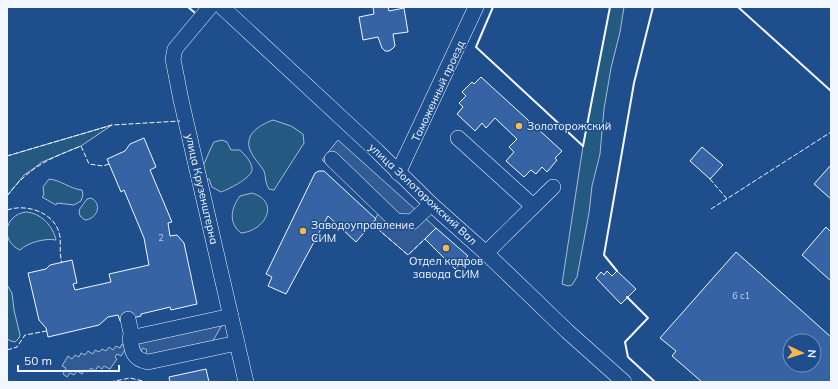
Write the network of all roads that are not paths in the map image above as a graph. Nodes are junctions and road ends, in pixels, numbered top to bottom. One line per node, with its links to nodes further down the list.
1 (210, 7): 11 (street, улица Крузенштерна)
2 (222, 7): 6 (street, улица Золоторожский Вал)
3 (476, 7): 6 (street, Таможенный проезд)
4 (458, 138): 9 (street)
5 (332, 159): 8 (street)
6 (398, 173): 8 (street, улица Золоторожский Вал)
7 (553, 187): 9 (street)
8 (431, 204): 10 (street, улица Золоторожский Вал)
9 (533, 206): 10 (street)
10 (486, 253): 16 (street, улица Золоторожский Вал)
11 (231, 316): 13 (street); 14 (street, улица Крузенштерна)
12 (133, 318): 13 (street)
13 (137, 336): 14 (street)
14 (237, 343): 15 (street, улица Крузенштерна)
15 (246, 382)
16 (624, 382)

